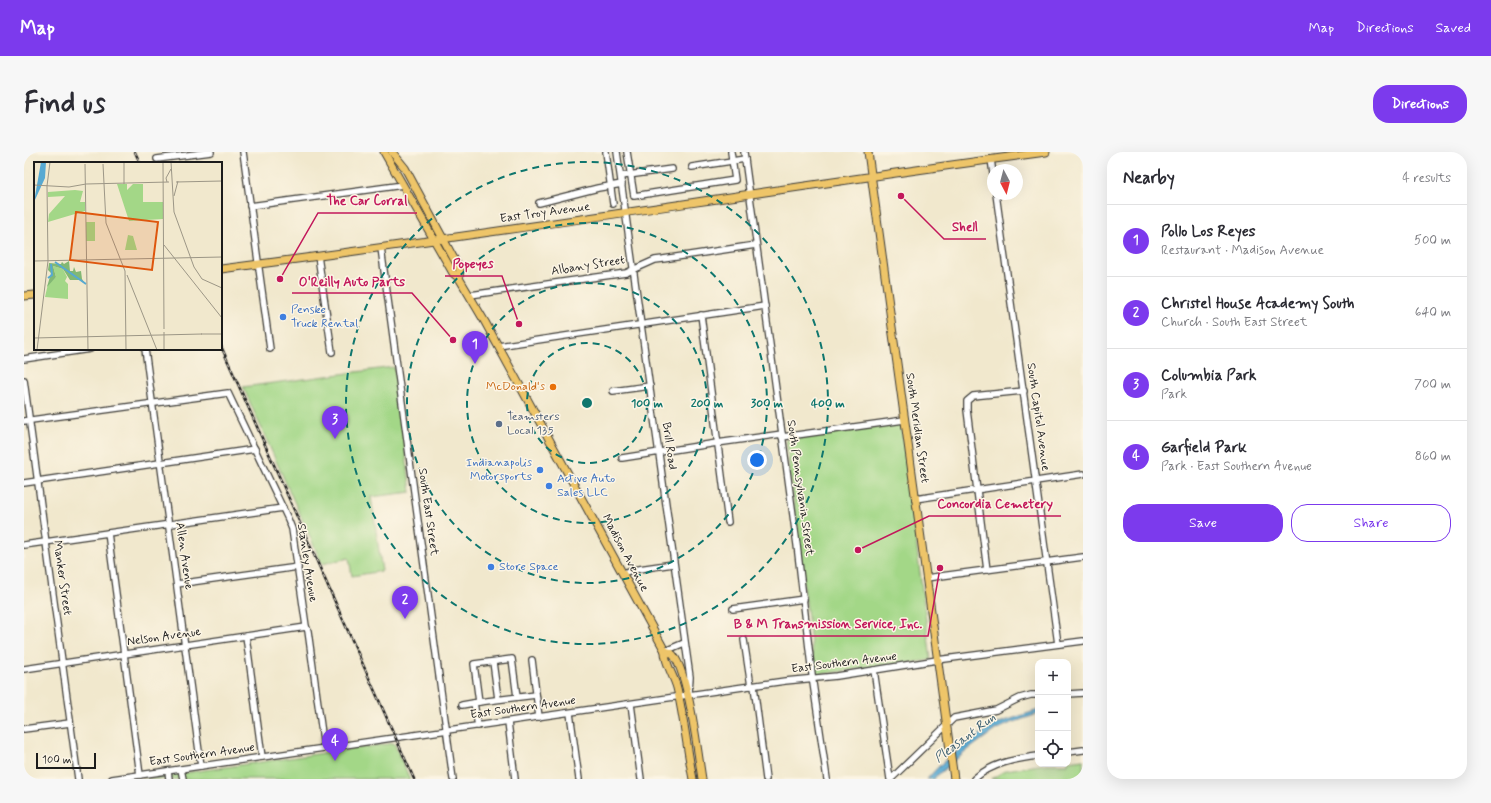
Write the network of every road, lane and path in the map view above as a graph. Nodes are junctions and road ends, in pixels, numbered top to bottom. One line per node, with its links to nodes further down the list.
1 (211, 152): 15 (street)
2 (243, 152): 31 (street)
3 (384, 152): 25 (main road, Madison Avenue)
4 (392, 152): 19 (main road, Madison Avenue)
5 (397, 152): 19 (main road)
6 (606, 152): 26 (street)
7 (617, 152): 23 (street, Brill Road)
8 (627, 152): 21 (street)
9 (731, 152): 16 (street)
10 (744, 152): 13 (street, South Pennsylvania Street)
11 (868, 152): 22 (main road, South Meridian Street)
12 (1046, 152): 14 (main road, East Troy Avenue)
13 (745, 159): 16 (street); 27 (street, South Pennsylvania Street)
14 (991, 159): 17 (street); 22 (main road, East Troy Avenue)
15 (158, 160)
16 (732, 161): 18 (street); 21 (street)
17 (992, 164)
18 (692, 167)
19 (405, 168): 33 (main road, Madison Avenue)
20 (672, 169): 21 (street)
21 (631, 175): 23 (street)
22 (871, 175): 27 (main road, East Troy Avenue); 60 (main road, South Meridian Street)
23 (621, 176): 24 (street, Brill Road)
24 (622, 184): 26 (street); 32 (street, Brill Road)
25 (403, 185): 31 (street); 34 (main road, Madison Avenue)
26 (610, 186): 29 (street); 30 (street)
27 (750, 193): 32 (main road, East Troy Avenue); 35 (street, South Pennsylvania Street)
28 (997, 200): 57 (street, South Capitol Avenue)
29 (540, 203)
30 (613, 204)
31 (250, 206): 38 (street)
32 (626, 212): 33 (main road, East Troy Avenue); 40 (street, Brill Road)
33 (443, 239): 34 (main road, East Troy Avenue); 41 (main road, Madison Avenue)
34 (433, 240): 36 (main road, East Troy Avenue); 41 (main road, Madison Avenue)
35 (756, 245): 40 (street, Albany Street); 45 (street, South Pennsylvania Street)
36 (381, 248): 37 (main road, East Troy Avenue); 124 (street, South East Street)
37 (318, 256): 38 (main road, East Troy Avenue); 52 (street)
38 (258, 264): 39 (main road, East Troy Avenue); 49 (street)
39 (222, 269)
40 (634, 270): 43 (street, Albany Street); 47 (street, Brill Road)
41 (459, 278): 43 (main road, Madison Avenue)
42 (34, 295): 44 (main road)
43 (470, 295): 48 (main road, Madison Avenue)
44 (24, 296)
45 (765, 306): 46 (street); 61 (street, South Pennsylvania Street)
46 (701, 315): 47 (street); 62 (street)
47 (642, 324): 48 (street); 55 (street, Brill Road)
48 (498, 346): 84 (main road, Madison Avenue)
49 (270, 349)
50 (83, 350): 53 (street)
51 (145, 350): 58 (street, Allen Avenue)
52 (332, 352)
53 (24, 358)
54 (24, 380): 59 (street, Manker Street)
55 (650, 386): 56 (street); 64 (street, Brill Road)
56 (614, 391)
57 (1024, 391): 69 (street, South Capitol Avenue); 71 (street)
58 (152, 403): 59 (street); 63 (street, Stanley Avenue); 66 (street, Allen Avenue)
59 (27, 420): 68 (street, Manker Street)
60 (904, 420): 61 (street); 72 (main road, South Meridian Street)
61 (782, 436): 62 (street); 87 (street, South Pennsylvania Street)
62 (718, 443): 64 (street); 74 (street)
63 (255, 450): 66 (street); 73 (street, Stanley Avenue)
64 (659, 453): 65 (street); 81 (street, Brill Road)
65 (622, 458)
66 (160, 463): 68 (street); 75 (street, Allen Avenue)
67 (1083, 474): 69 (street)
68 (38, 481): 70 (street); 77 (street, Manker Street)
69 (1036, 481): 71 (street); 80 (street, South Capitol Avenue)
70 (24, 483)
71 (977, 490): 72 (street); 83 (street)
72 (915, 499): 85 (main road, South Meridian Street)
73 (282, 508): 75 (street); 82 (street, Stanley Avenue)
74 (728, 522)
75 (168, 524): 76 (street); 86 (street, Allen Avenue)
76 (108, 533): 77 (street); 97 (street)
77 (46, 542): 78 (street); 101 (street, Manker Street)
78 (24, 545)
79 (1083, 557): 80 (street)
80 (1047, 562): 83 (street); 94 (street, South Capitol Avenue)
81 (673, 564): 84 (street); 93 (street, Brill Road)
82 (298, 567): 86 (street); 89 (street, Stanley Avenue)
83 (987, 570): 85 (street)
84 (623, 573): 96 (main road, Madison Avenue)
85 (926, 578): 99 (main road, South Meridian Street)
86 (176, 584): 95 (street, Allen Avenue)
87 (804, 599): 88 (street); 104 (street, South Pennsylvania Street)
88 (733, 609)
89 (306, 627): 90 (street, Nelson Avenue); 125 (street, Stanley Avenue)
90 (246, 636): 95 (street, Nelson Avenue); 128 (street)
91 (744, 640): 105 (street)
92 (1083, 641): 94 (street, East Southern Avenue)
93 (684, 643): 96 (street); 110 (street, Brill Road)
94 (1058, 644): 99 (street, East Southern Avenue)
95 (185, 645): 97 (street, Nelson Avenue); 130 (street, Allen Avenue)
96 (665, 651): 110 (main road, Madison Avenue); 112 (main road, Madison Avenue)
97 (124, 654): 101 (street, Nelson Avenue); 133 (street)
98 (532, 660): 109 (street)
99 (937, 660): 103 (street, East Southern Avenue); 121 (main road, South Meridian Street)
100 (493, 662): 111 (street); 113 (street); 114 (street)
101 (62, 663): 102 (street, Nelson Avenue); 120 (street, Manker Street)
102 (24, 668)
103 (874, 670): 104 (street, East Southern Avenue); 146 (street)
104 (814, 678): 105 (street, East Southern Avenue); 145 (street, South Pennsylvania Street)
105 (752, 686): 110 (street, East Southern Avenue); 144 (street)
106 (1083, 692): 108 (street)
107 (1035, 694): 121 (street)
108 (1071, 694)
109 (536, 695): 111 (street); 118 (street)
110 (688, 695): 112 (street, East Southern Avenue); 143 (main road, Madison Avenue)
111 (517, 697): 113 (street)
112 (679, 697): 115 (street, East Southern Avenue); 142 (main road, Madison Avenue)
113 (498, 700): 114 (street)
114 (476, 702): 116 (street); 122 (street)
115 (631, 704): 117 (street, East Southern Avenue); 141 (street)
116 (462, 705)
117 (570, 713): 118 (street, East Southern Avenue); 140 (street)
118 (539, 717): 119 (street, East Southern Avenue)
119 (508, 722): 122 (street, East Southern Avenue); 139 (street)
120 (70, 723): 123 (street); 134 (street, Manker Street)
121 (946, 725): 146 (street); 147 (main road, South Meridian Street)
122 (478, 726): 124 (street, East Southern Avenue)
123 (24, 729)
124 (446, 730): 125 (street, East Southern Avenue); 138 (street, South East Street)
125 (324, 748): 128 (street, East Southern Avenue)
126 (1083, 750): 127 (street)
127 (1071, 752)
128 (262, 757): 130 (street, East Southern Avenue)
129 (1035, 757): 148 (street)
130 (201, 766): 131 (street, East Southern Avenue)
131 (181, 769): 132 (street, East Southern Avenue); 137 (street)
132 (168, 771): 133 (street, East Southern Avenue); 136 (street)
133 (140, 775): 135 (street, East Southern Avenue)
134 (78, 779)
135 (112, 779)
136 (170, 779)
137 (183, 779)
138 (453, 779)
139 (515, 779)
140 (579, 779)
141 (641, 779)
142 (693, 779)
143 (702, 779)
144 (766, 779)
145 (827, 779)
146 (891, 779)
147 (954, 779)
148 (974, 779)

